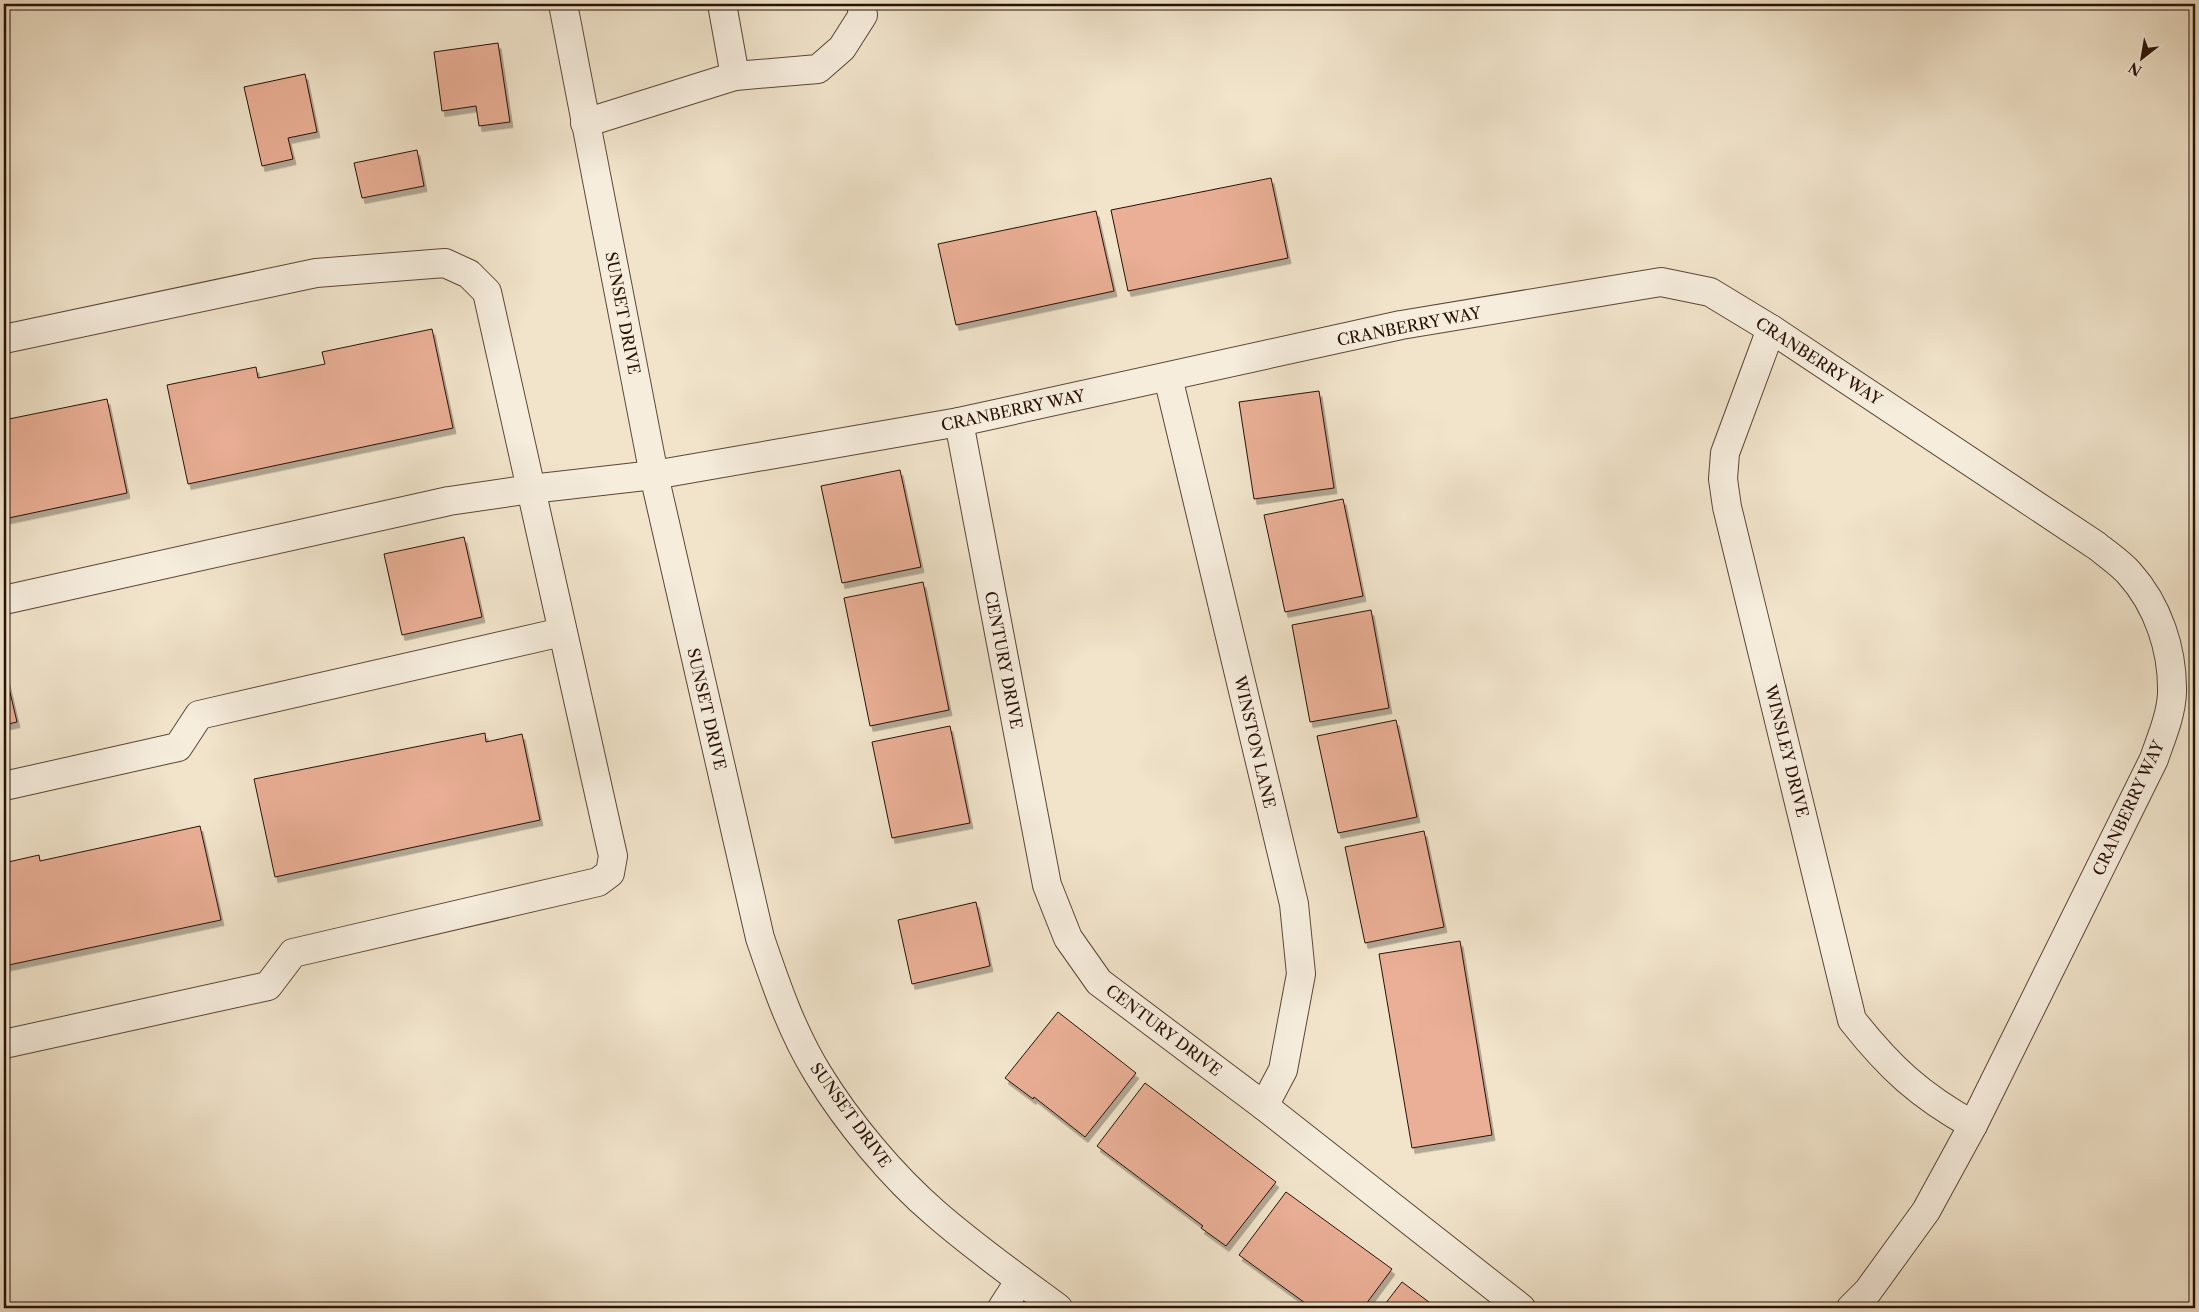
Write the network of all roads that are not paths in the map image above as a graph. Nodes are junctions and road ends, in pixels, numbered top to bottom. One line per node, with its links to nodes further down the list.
1 (563, 4): 5 (street, SUNSET DRIVE)
2 (722, 4): 4 (street)
3 (861, 4): 4 (street)
4 (736, 76): 5 (street)
5 (585, 123): 10 (street, SUNSET DRIVE)
6 (1771, 329): 8 (street, CRANBERRY WAY); 17 (street, WINSLEY DRIVE); 17 (street, CRANBERRY WAY)
7 (4, 339): 11 (street)
8 (1168, 377): 9 (street, CRANBERRY WAY); 16 (street, WINSTON LANE)
9 (959, 422): 10 (street, CRANBERRY WAY); 16 (street, CENTURY DRIVE)
10 (654, 476): 11 (street, CRANBERRY WAY); 18 (street, SUNSET DRIVE)
11 (531, 489): 12 (street, CRANBERRY WAY); 13 (street)
12 (4, 600)
13 (562, 632): 14 (street); 15 (street)
14 (4, 786)
15 (4, 1044)
16 (1264, 1106): 21 (street, CENTURY DRIVE)
17 (1973, 1125): 22 (street, CRANBERRY WAY)
18 (1020, 1280): 19 (street); 20 (street, SUNSET DRIVE)
19 (1002, 1308)
20 (1058, 1308)
21 (1520, 1308)
22 (1851, 1308)

